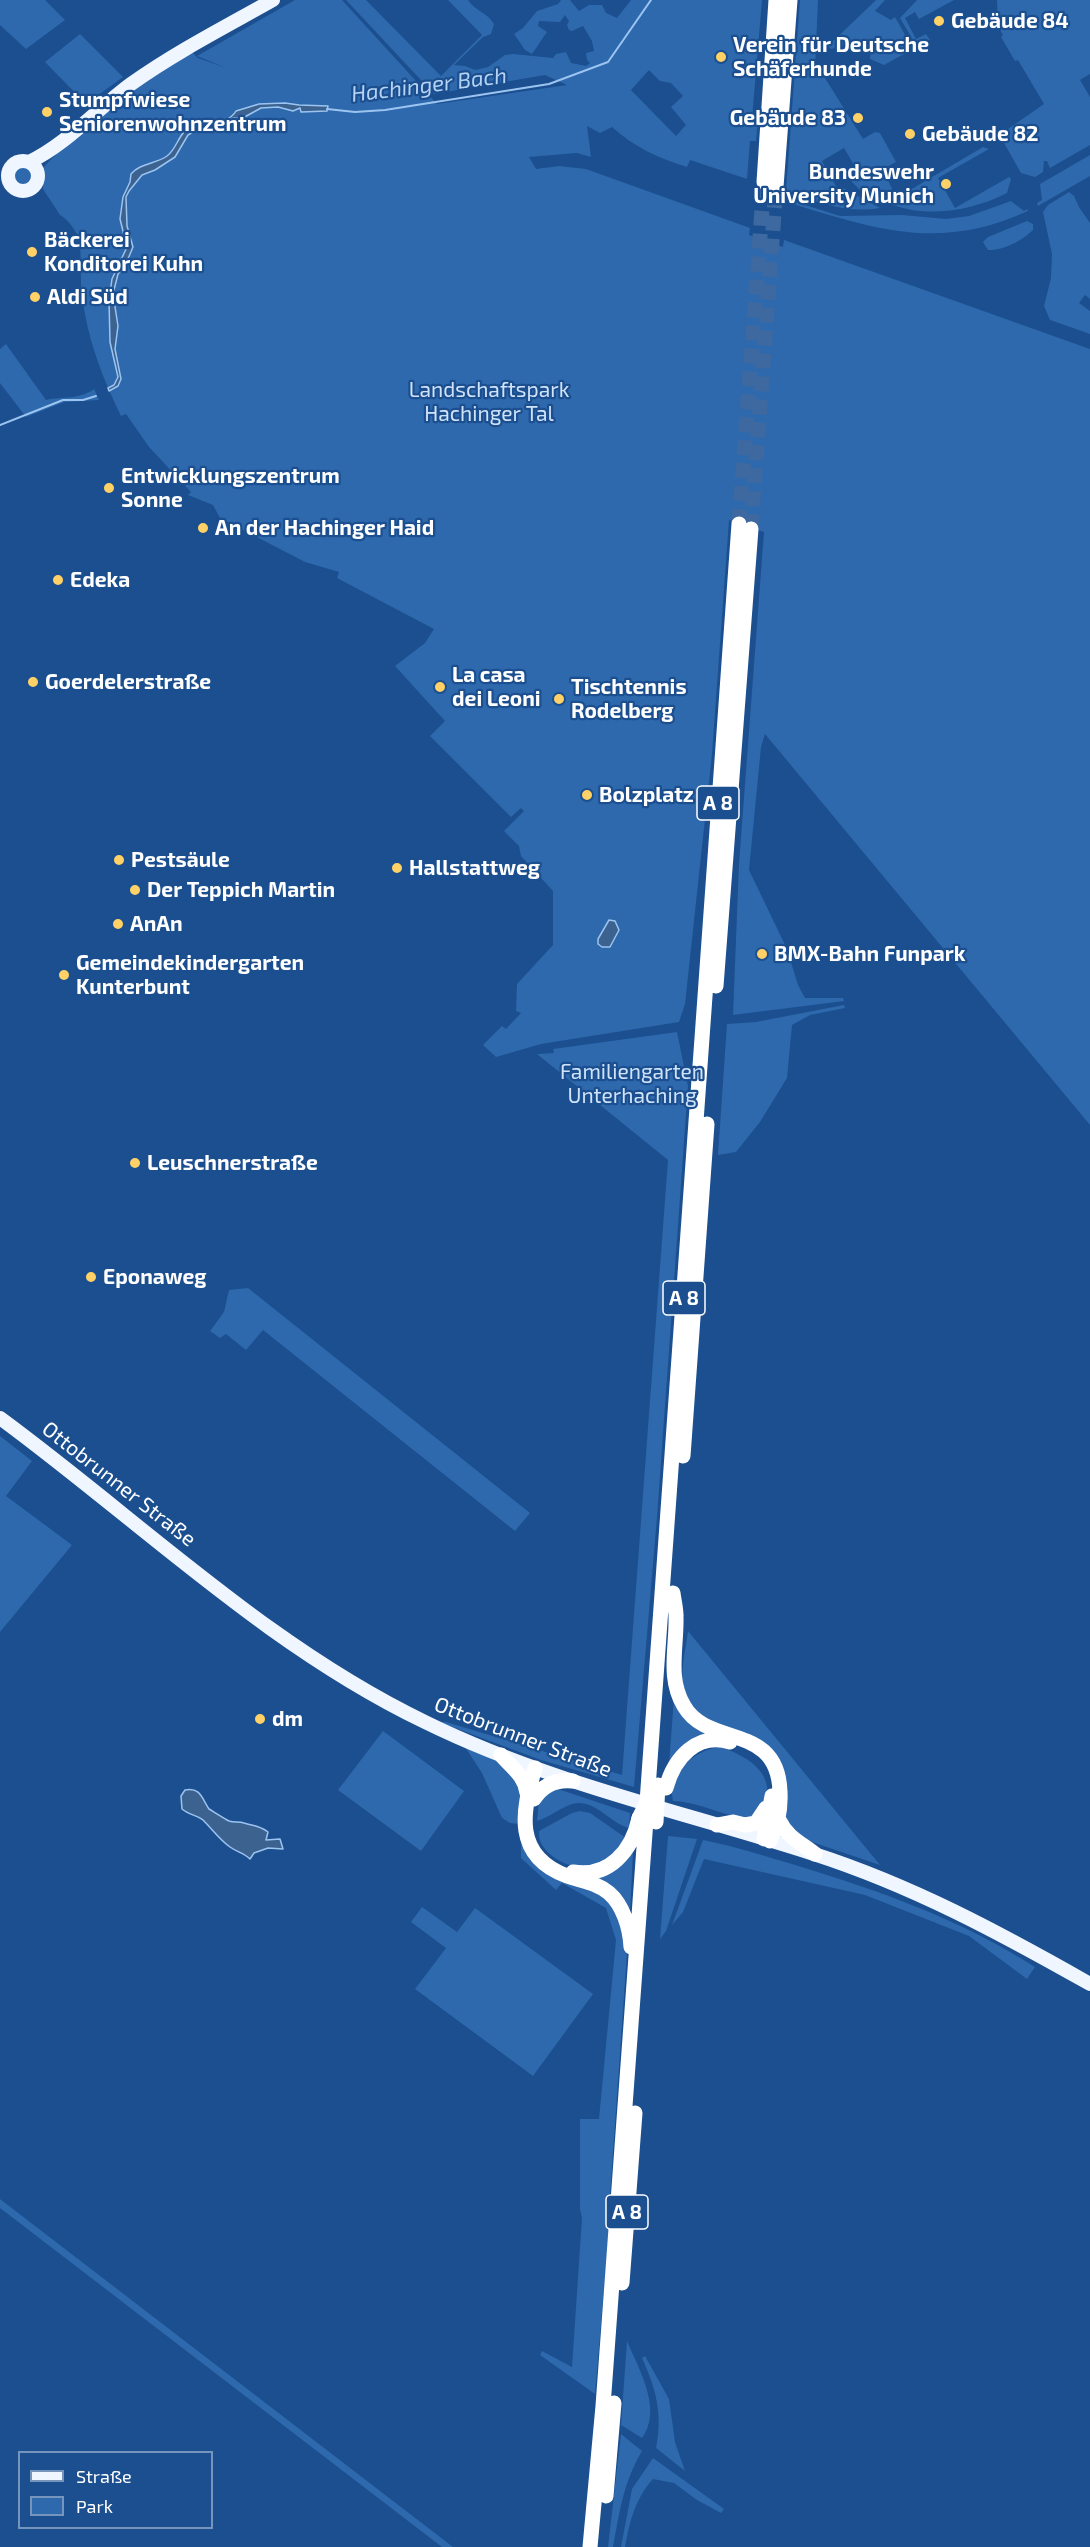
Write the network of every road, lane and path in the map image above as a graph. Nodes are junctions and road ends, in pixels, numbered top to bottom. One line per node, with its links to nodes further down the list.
1 (273, 0): 4 (main road)
2 (776, 0): 3 (highway)
3 (790, 0)
4 (33, 166): 5 (main road); 6 (main road)
5 (4, 181): 6 (main road)
6 (16, 190): 7 (main road)
7 (0, 195)
8 (745, 526): 9 (highway, A 8)
9 (708, 1036): 11 (highway, A 8); 15 (highway, A 8)
10 (0, 1418): 12 (main road, Ottobrunner Straße)
11 (673, 1593): 15 (highway, A 8); 18 (highway)
12 (501, 1755): 13 (main road, Ottobrunner Straße); 16 (highway)
13 (539, 1769): 14 (main road, Ottobrunner Straße); 16 (highway)
14 (573, 1781): 16 (highway); 20 (main road, Ottobrunner Straße)
15 (657, 1785): 17 (highway); 19 (highway, A 8, bridge); 19 (highway, A 8, bridge)
16 (530, 1797): 19 (highway); 24 (highway)
17 (772, 1798): 20 (highway); 21 (highway)
18 (779, 1820): 21 (highway); 22 (highway)
19 (652, 1824): 24 (highway, A 8); 25 (highway, A 8)
20 (717, 1825): 21 (main road, Ottobrunner Straße)
21 (767, 1840): 22 (main road, Ottobrunner Straße)
22 (815, 1854): 23 (main road, Ottobrunner Straße)
23 (1090, 1984)
24 (634, 1992): 25 (highway, A 8)
25 (608, 2419): 26 (highway, A 8); 27 (highway, A 8)
26 (590, 2547)
27 (600, 2547)

